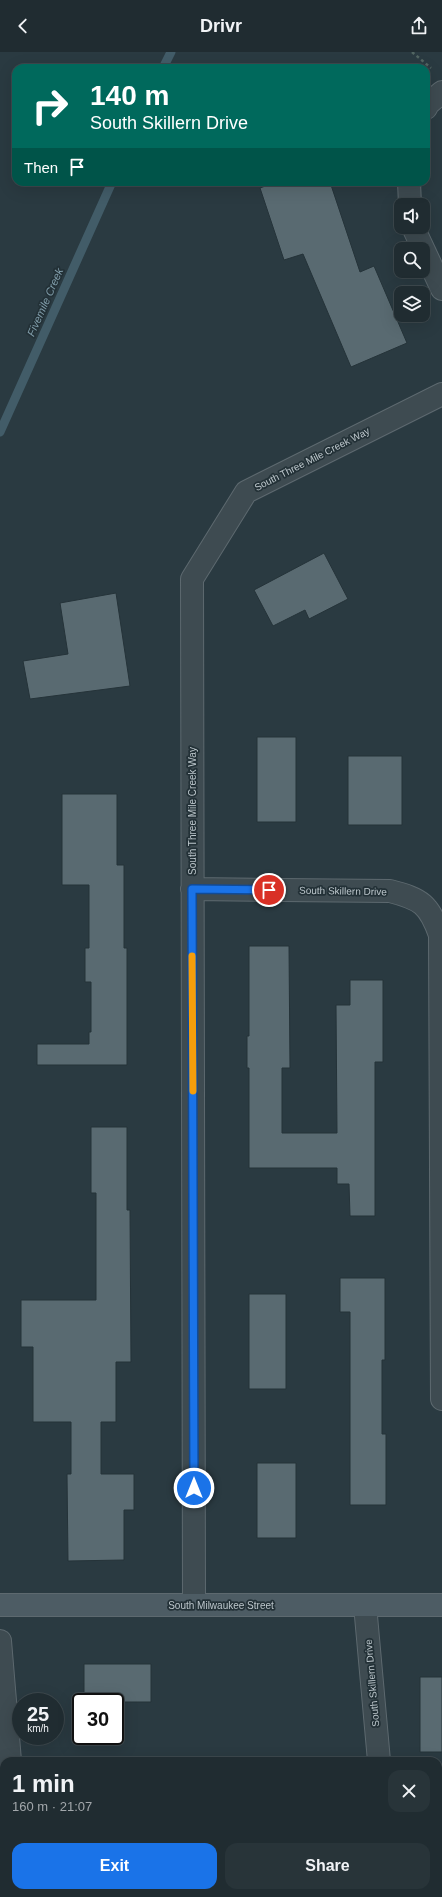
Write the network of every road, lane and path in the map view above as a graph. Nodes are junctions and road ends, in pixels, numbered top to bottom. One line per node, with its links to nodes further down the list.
1 (412, 52): 2 (path)
2 (423, 64)
3 (430, 72): 4 (path)
4 (439, 82): 5 (street)
5 (430, 100)
6 (409, 186): 7 (street)
7 (410, 198)
8 (416, 234): 9 (street)
9 (442, 289)
10 (442, 394): 11 (street, South Three Mile Creek Way)
11 (192, 889): 12 (street, South Skillern Drive); 14 (street, South Three Mile Creek Way)
12 (442, 1399)
13 (0, 1605): 14 (street, South Milwaukee Street)
14 (194, 1605): 15 (street, South Milwaukee Street)
15 (365, 1605): 16 (street, South Milwaukee Street); 19 (street, South Skillern Drive)
16 (442, 1605)
17 (0, 1640): 18 (street)
18 (10, 1757)
19 (379, 1757)

